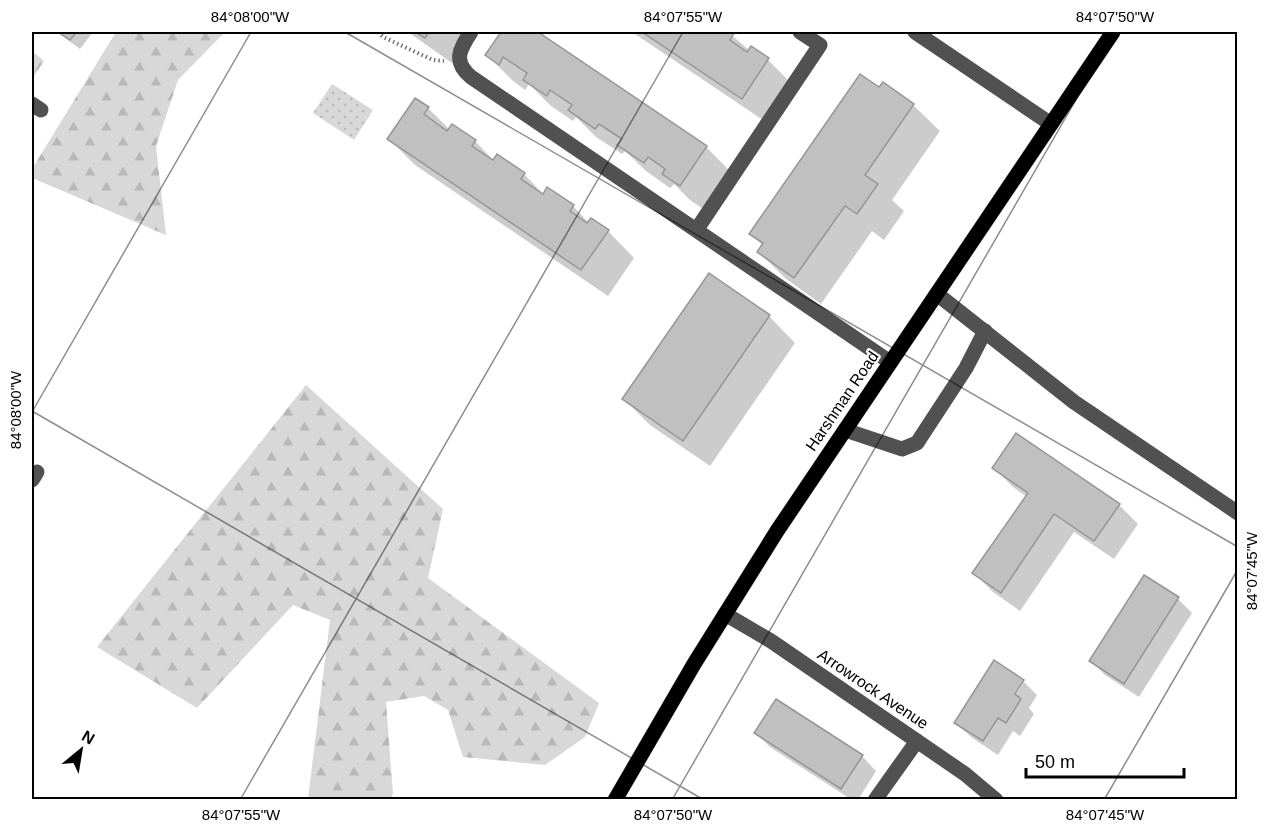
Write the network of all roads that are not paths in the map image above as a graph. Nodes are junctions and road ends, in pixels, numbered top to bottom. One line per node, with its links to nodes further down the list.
1 (471, 32): 6 (street)
2 (800, 32): 6 (street)
3 (915, 32): 5 (street)
4 (1113, 32): 5 (main road, Harshman Road)
5 (1051, 124): 7 (main road, Harshman Road)
6 (697, 229): 9 (street)
7 (937, 294): 8 (street); 9 (main road, Harshman Road)
8 (985, 331): 10 (street); 11 (street)
9 (890, 362): 10 (main road, Harshman Road)
10 (845, 430): 12 (main road, Harshman Road)
11 (1238, 513)
12 (725, 614): 13 (street, Arrowrock Avenue); 14 (main road, Harshman Road)
13 (917, 741): 15 (street); 16 (street, Arrowrock Avenue)
14 (615, 800)
15 (875, 800)
16 (996, 800)

